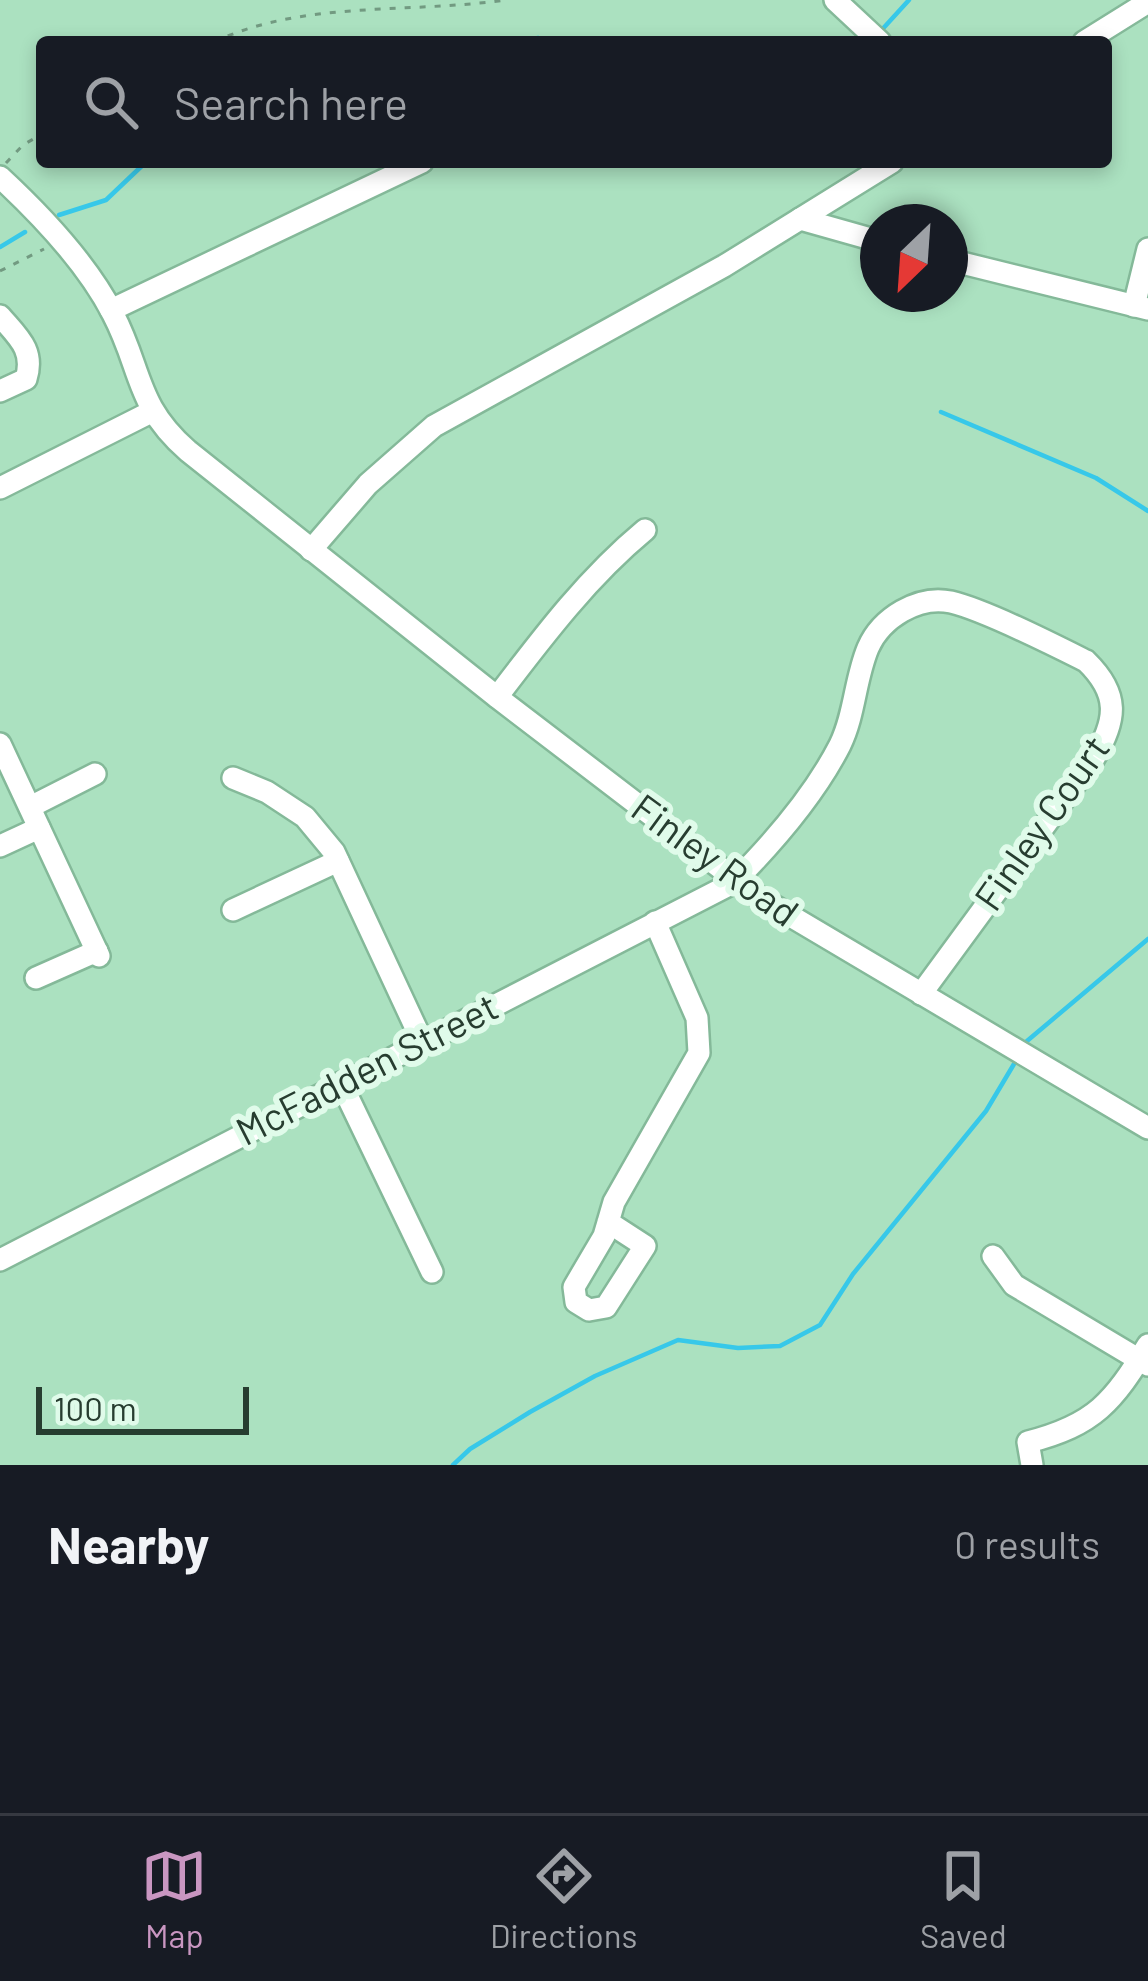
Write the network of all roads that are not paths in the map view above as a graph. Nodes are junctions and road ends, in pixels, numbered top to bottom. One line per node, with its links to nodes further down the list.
1 (835, 0): 3 (street)
2 (1148, 2): 4 (street)
3 (873, 36)
4 (1094, 36)
5 (409, 168): 13 (street)
6 (882, 168): 8 (street)
7 (0, 173): 13 (street)
8 (800, 219): 9 (street); 19 (street)
9 (860, 237)
10 (1148, 249): 12 (street)
11 (968, 265): 12 (street)
12 (1141, 308)
13 (111, 310): 16 (street)
14 (0, 316): 15 (street)
15 (0, 391)
16 (152, 412): 17 (street); 19 (street, Finley Road)
17 (0, 488)
18 (645, 530): 20 (street)
19 (311, 550): 20 (street, Finley Road)
20 (497, 697): 27 (street, Finley Road)
21 (1, 750): 24 (street)
22 (94, 774): 24 (street)
23 (233, 778): 26 (street)
24 (34, 818): 25 (street); 30 (street)
25 (0, 846)
26 (338, 861): 28 (street); 32 (street)
27 (736, 880): 29 (street, McFadden Street); 31 (street, Finley Road); 31 (street, Finley Court)
28 (233, 910)
29 (655, 922): 32 (street, McFadden Street); 35 (street)
30 (36, 978)
31 (921, 994): 34 (street, Finley Road)
32 (422, 1041): 33 (street, McFadden Street)
33 (341, 1083): 37 (street, McFadden Street); 38 (street)
34 (1147, 1125)
35 (608, 1222): 35 (street)
36 (993, 1256): 39 (street)
37 (0, 1260)
38 (432, 1272)
39 (1145, 1356): 40 (street)
40 (1032, 1465)

